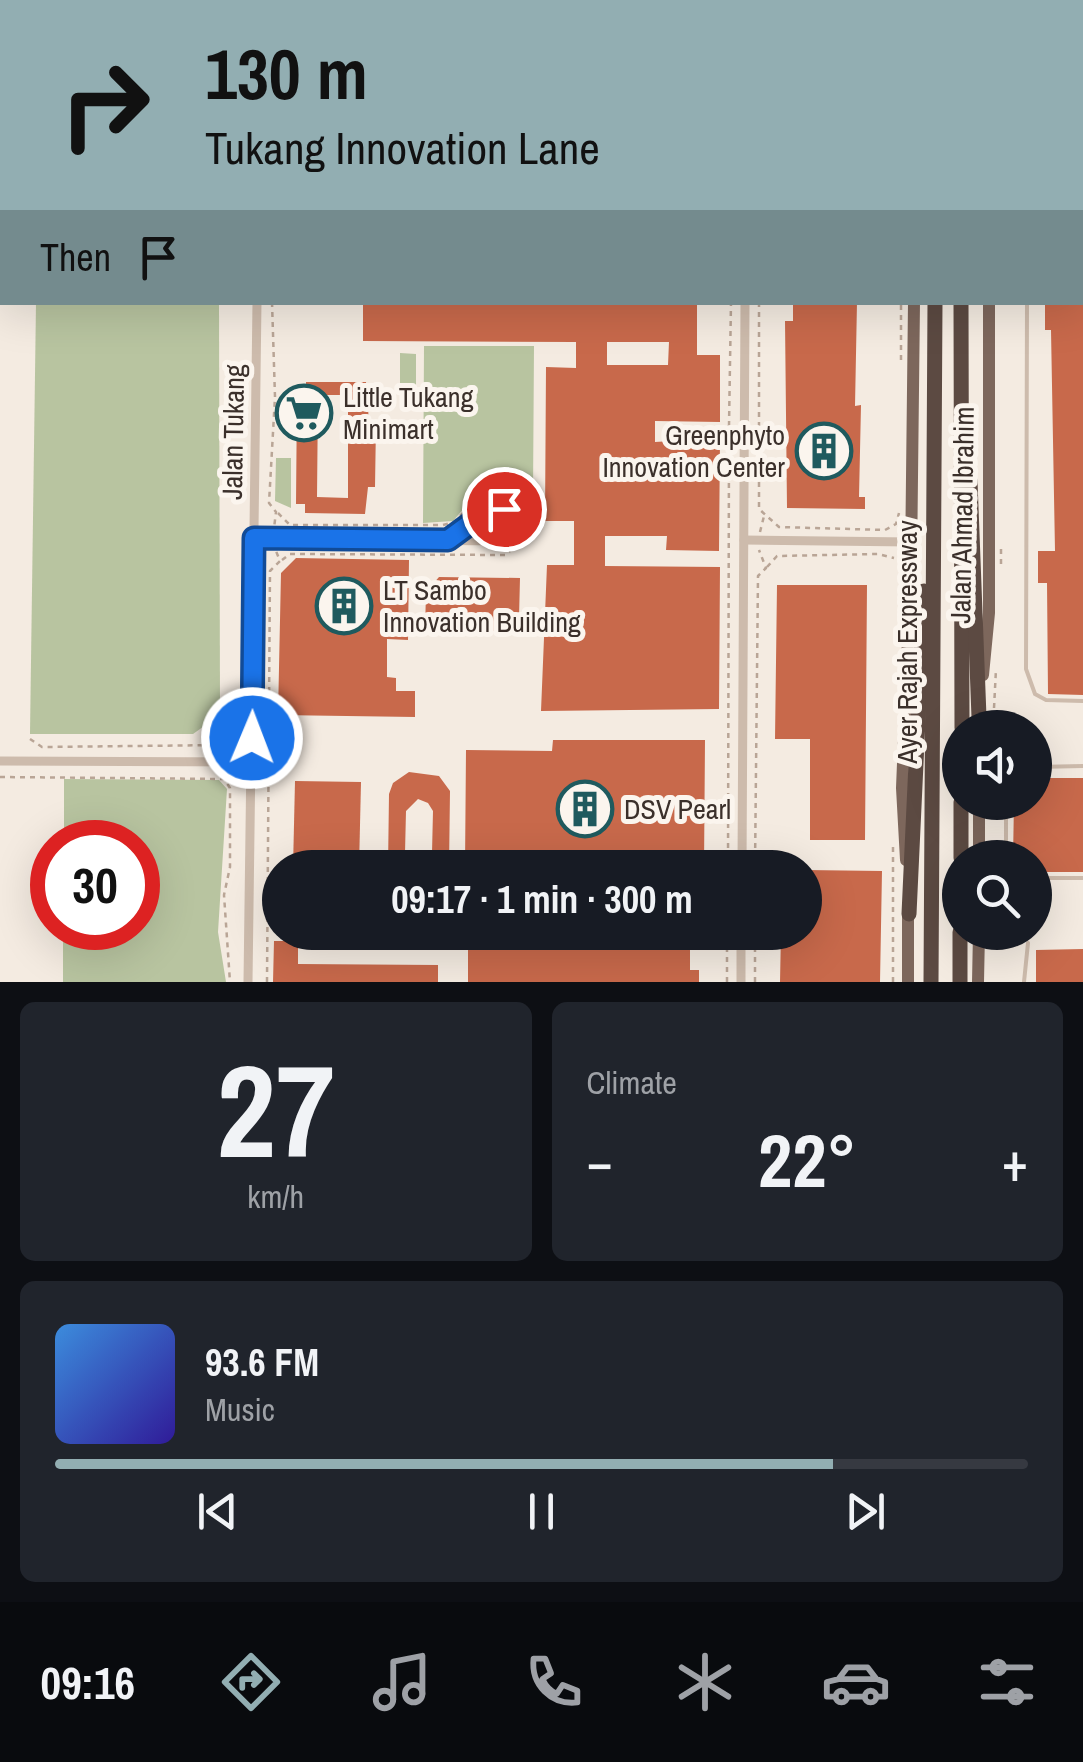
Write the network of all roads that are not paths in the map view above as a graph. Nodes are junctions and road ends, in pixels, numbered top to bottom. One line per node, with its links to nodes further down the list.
1 (257, 305): 12 (street, Jalan Tukang)
2 (745, 305): 9 (street)
3 (914, 305): 15 (main road, Jalan Ahmad Ibrahim)
4 (934, 305): 11 (highway, Ayer Rajah Expressway)
5 (961, 305): 10 (highway, Ayer Rajah Expressway)
6 (989, 305): 19 (main road, Jalan Ahmad Ibrahim)
7 (1027, 305): 16 (lane)
8 (729, 432): 9 (lane)
9 (744, 432): 14 (street)
10 (962, 470): 17 (highway, Ayer Rajah Expressway); 18 (highway)
11 (933, 493): 27 (highway); 35 (highway, Ayer Rajah Expressway)
12 (254, 538): 13 (street); 21 (street, Jalan Tukang)
13 (448, 540): 13 (street)
14 (744, 540): 15 (street); 24 (street)
15 (910, 542): 27 (main road, Jalan Ahmad Ibrahim)
16 (1083, 701)
17 (962, 710)
18 (984, 710)
19 (984, 710)
20 (0, 761): 21 (street)
21 (251, 762): 32 (street, Jalan Tukang)
22 (1083, 766): 23 (lane)
23 (1052, 767)
24 (742, 850)
25 (1052, 878): 26 (lane)
26 (1083, 878)
27 (908, 914): 34 (main road, Jalan Ahmad Ibrahim)
28 (741, 950): 33 (street)
29 (960, 950): 36 (highway)
30 (978, 950): 37 (main road)
31 (1027, 950): 38 (lane)
32 (248, 982)
33 (741, 982)
34 (908, 982)
35 (931, 982)
36 (960, 982)
37 (978, 982)
38 (1024, 982)

